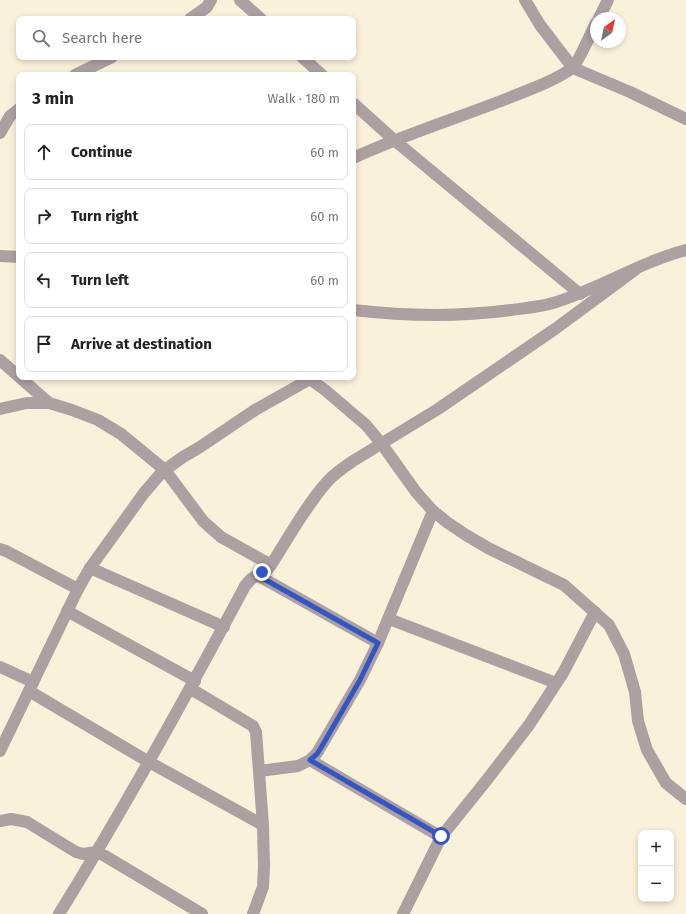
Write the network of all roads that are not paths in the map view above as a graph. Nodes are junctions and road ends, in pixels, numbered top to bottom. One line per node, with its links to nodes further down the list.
1 (211, 0): 6 (street)
2 (240, 0): 7 (street)
3 (525, 0): 11 (street)
4 (608, 0): 5 (street)
5 (602, 12)
6 (194, 16)
7 (258, 16)
8 (590, 35): 11 (street)
9 (106, 60): 12 (street)
10 (305, 60): 13 (street)
11 (573, 68): 16 (street); 18 (street)
12 (81, 72)
13 (319, 72)
14 (356, 106): 18 (street)
15 (16, 111): 17 (street)
16 (686, 119)
17 (0, 133)
18 (394, 140): 19 (street); 24 (street)
19 (356, 157)
20 (686, 250): 23 (street)
21 (0, 256): 22 (street)
22 (16, 258)
23 (635, 270): 24 (street); 33 (street)
24 (580, 294): 25 (street)
25 (356, 310)
26 (0, 360): 27 (street)
27 (16, 374)
28 (23, 380): 31 (street)
29 (306, 380): 34 (street)
30 (312, 380): 33 (street)
31 (49, 403): 32 (street); 34 (street)
32 (0, 409)
33 (381, 443): 35 (street); 37 (street)
34 (165, 470): 37 (street); 38 (street)
35 (433, 510): 42 (street); 43 (street)
36 (0, 549): 40 (street)
37 (271, 565): 39 (street)
38 (90, 568): 40 (street); 44 (street)
39 (257, 575): 44 (street); 45 (street)
40 (78, 589): 41 (street)
41 (67, 611): 48 (street); 49 (street)
42 (595, 612): 47 (street); 54 (street)
43 (389, 619): 45 (street); 47 (street)
44 (224, 627): 48 (street)
45 (378, 643): 51 (street)
46 (0, 667): 49 (street)
47 (556, 683): 57 (street)
48 (193, 685): 52 (street); 53 (street)
49 (31, 687): 50 (street); 52 (street)
50 (1, 744)
51 (310, 760): 53 (street); 57 (street)
52 (149, 762): 56 (street); 58 (street)
53 (259, 771): 56 (street)
54 (686, 799)
55 (0, 821): 58 (street)
56 (263, 825): 61 (street)
57 (441, 836): 62 (street)
58 (96, 852): 59 (street); 60 (street)
59 (59, 914)
60 (202, 914)
61 (253, 914)
62 (403, 914)

